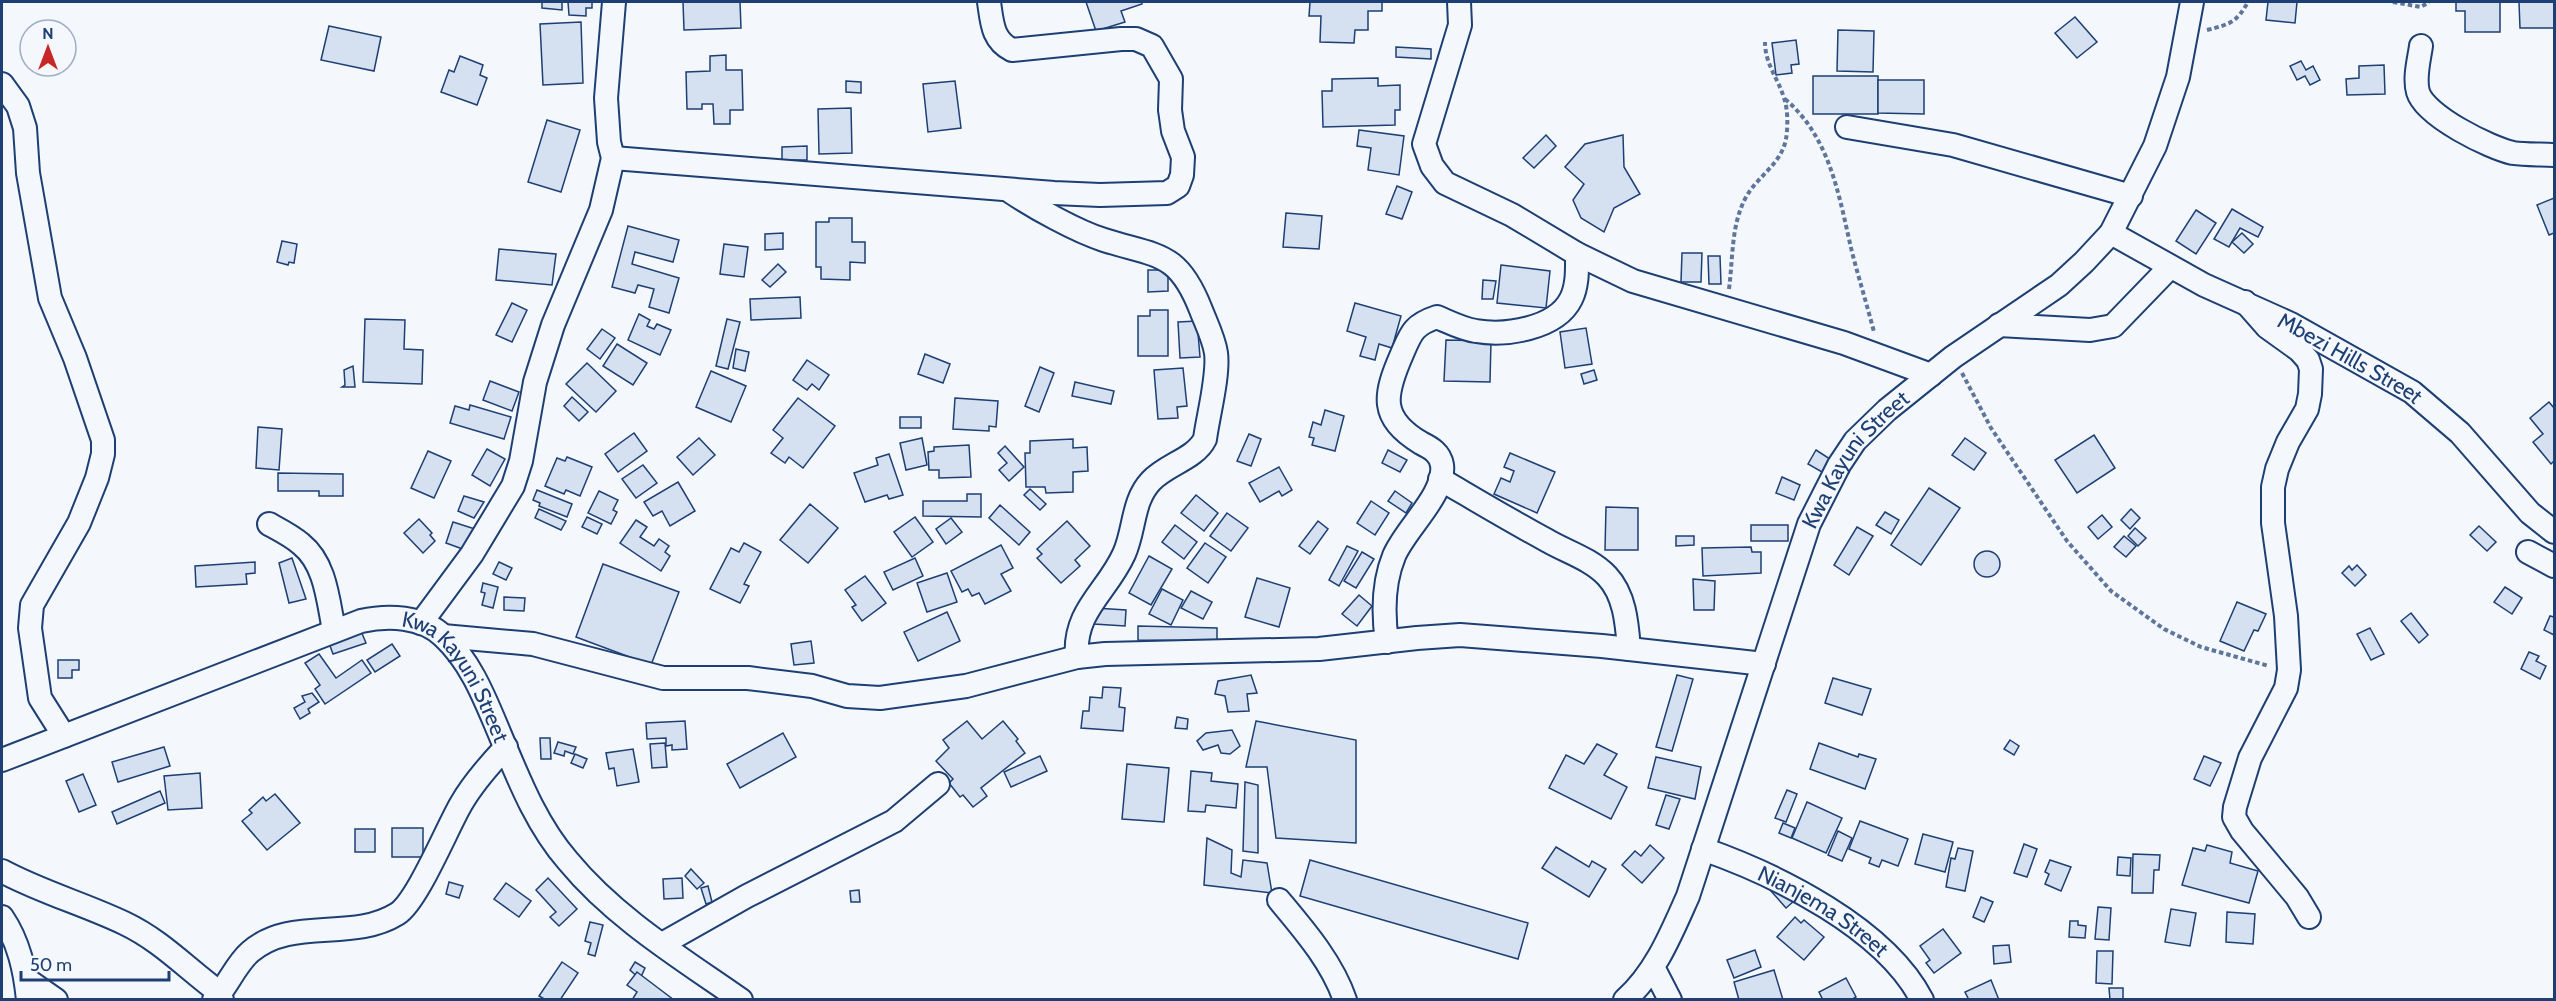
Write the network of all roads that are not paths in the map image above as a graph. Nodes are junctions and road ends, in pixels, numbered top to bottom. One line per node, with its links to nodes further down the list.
1 (614, 2): 9 (street)
2 (989, 2): 10 (street)
3 (1459, 2): 13 (street)
4 (2192, 2): 11 (street, Kwa Kayuni Street)
5 (2421, 46): 8 (street)
6 (2, 84): 30 (street)
7 (1847, 127): 11 (street)
8 (2554, 155)
9 (613, 158): 10 (street); 23 (street)
10 (1008, 189): 28 (street)
11 (2131, 196): 12 (street, Kwa Kayuni Street)
12 (2111, 232): 14 (street, Mbezi Hills Street); 16 (street, Kwa Kayuni Street)
13 (1577, 254): 17 (street); 18 (street)
14 (2170, 267): 15 (street, Mbezi Hills Street); 16 (street)
15 (2245, 302): 20 (street, Mbezi Hills Street); 38 (street)
16 (1999, 325): 17 (street, Kwa Kayuni Street)
17 (1931, 375): 29 (street, Kwa Kayuni Street)
18 (1440, 479): 26 (street); 27 (street)
19 (269, 524): 24 (street)
20 (2554, 532)
21 (2528, 552): 22 (street)
22 (2554, 566)
23 (421, 623): 24 (street, Kwa Kayuni Street); 25 (street, Kwa Kayuni Street)
24 (334, 630): 30 (street, Kwa Kayuni Street)
25 (443, 636): 28 (street); 31 (street, Kwa Kayuni Street)
26 (1387, 642): 27 (street); 28 (street)
27 (1629, 649): 29 (street)
28 (1077, 657)
29 (1764, 664): 34 (street, Kwa Kayuni Street)
30 (64, 736): 32 (street, Kwa Kayuni Street)
31 (506, 747): 39 (street, Kwa Kayuni Street); 42 (street)
32 (2, 760)
33 (938, 784): 39 (street)
34 (1703, 849): 40 (street, Kwa Kayuni Street); 48 (street, Nianjema Street)
35 (2, 871): 42 (street)
36 (1279, 900): 45 (street)
37 (2, 918): 41 (street)
38 (2309, 918)
39 (662, 945): 44 (street, Kwa Kayuni Street)
40 (1653, 967): 46 (street, Kwa Kayuni Street); 47 (street)
41 (27, 989): 43 (street)
42 (219, 997)
43 (56, 999)
44 (741, 999)
45 (1345, 999)
46 (1624, 999)
47 (1670, 999)
48 (1922, 999)

